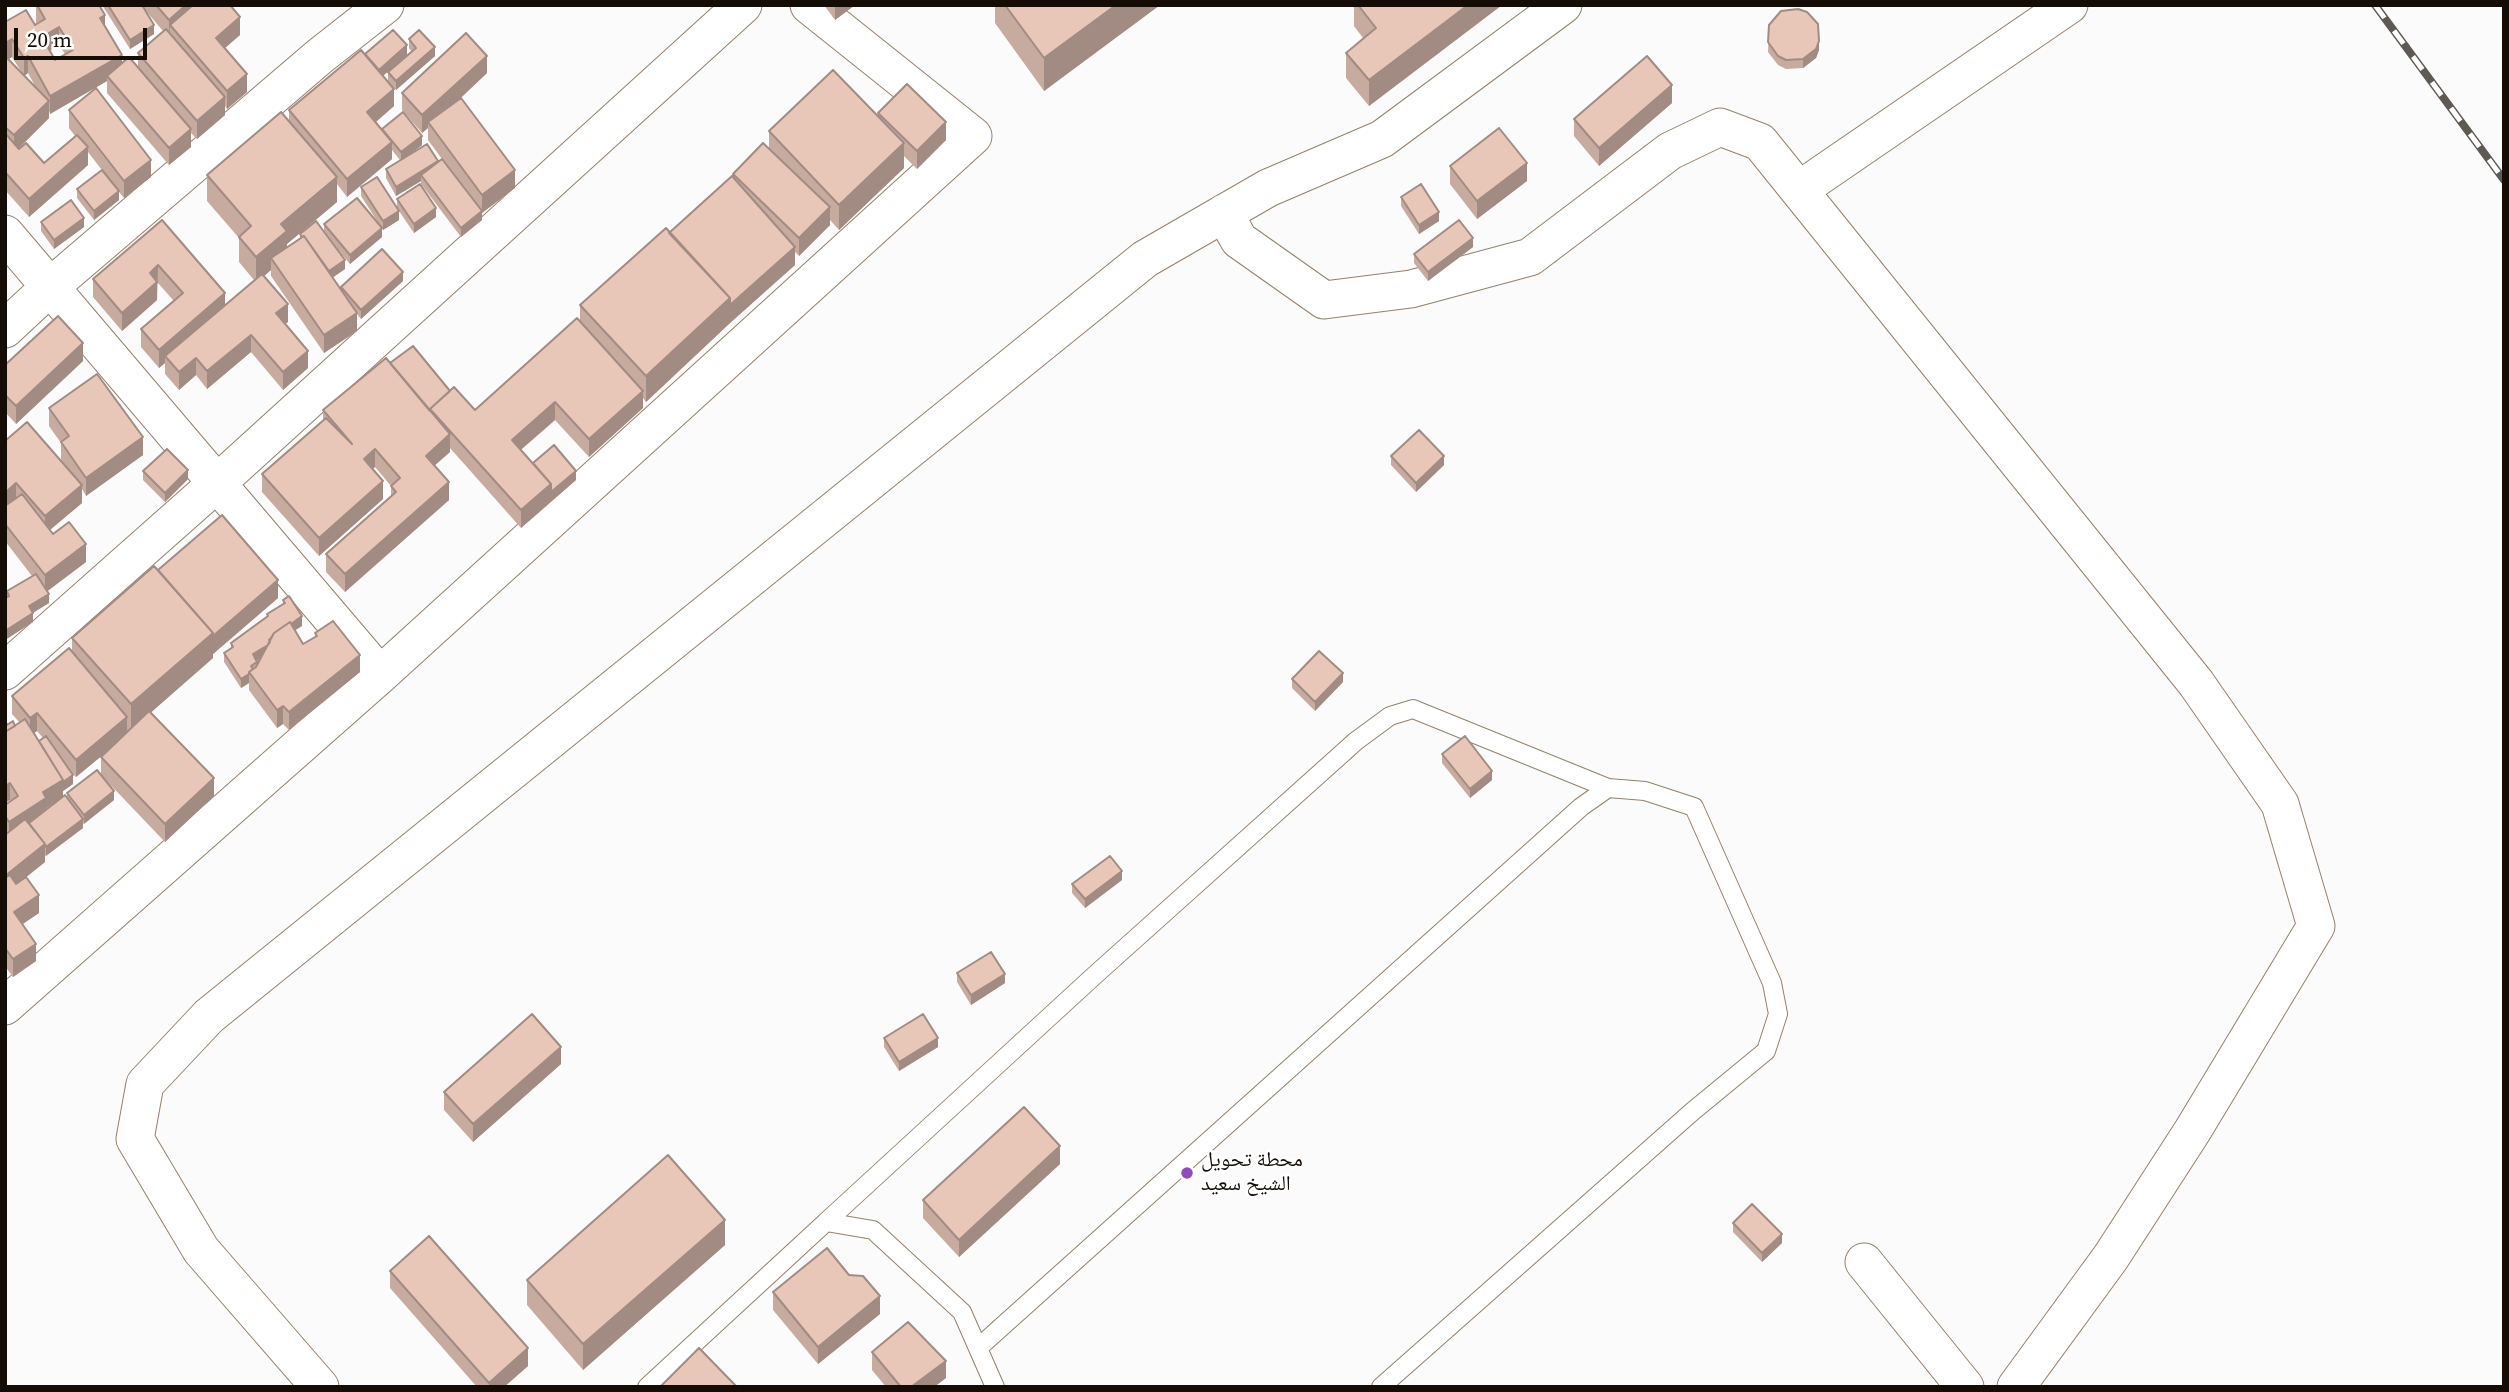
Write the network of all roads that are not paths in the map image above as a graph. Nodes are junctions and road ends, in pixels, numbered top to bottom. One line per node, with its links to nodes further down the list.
1 (385, 5): 9 (street)
2 (743, 5): 11 (street)
3 (809, 5): 13 (street)
4 (1563, 5): 7 (street)
5 (2069, 5): 6 (street)
6 (1799, 190): 7 (street); 24 (street)
7 (1224, 214): 19 (street)
8 (5, 234): 9 (street)
9 (50, 287): 10 (street); 11 (street)
10 (5, 329)
11 (216, 484): 12 (street); 13 (street)
12 (5, 671)
13 (380, 674): 15 (street)
14 (1608, 788): 16 (lane); 18 (lane); 22 (lane)
15 (5, 1006)
16 (826, 1222): 18 (lane); 20 (lane)
17 (1864, 1262): 23 (street)
18 (978, 1348): 21 (lane)
19 (320, 1387)
20 (647, 1387)
21 (995, 1387)
22 (1381, 1387)
23 (1965, 1387)
24 (2016, 1387)

